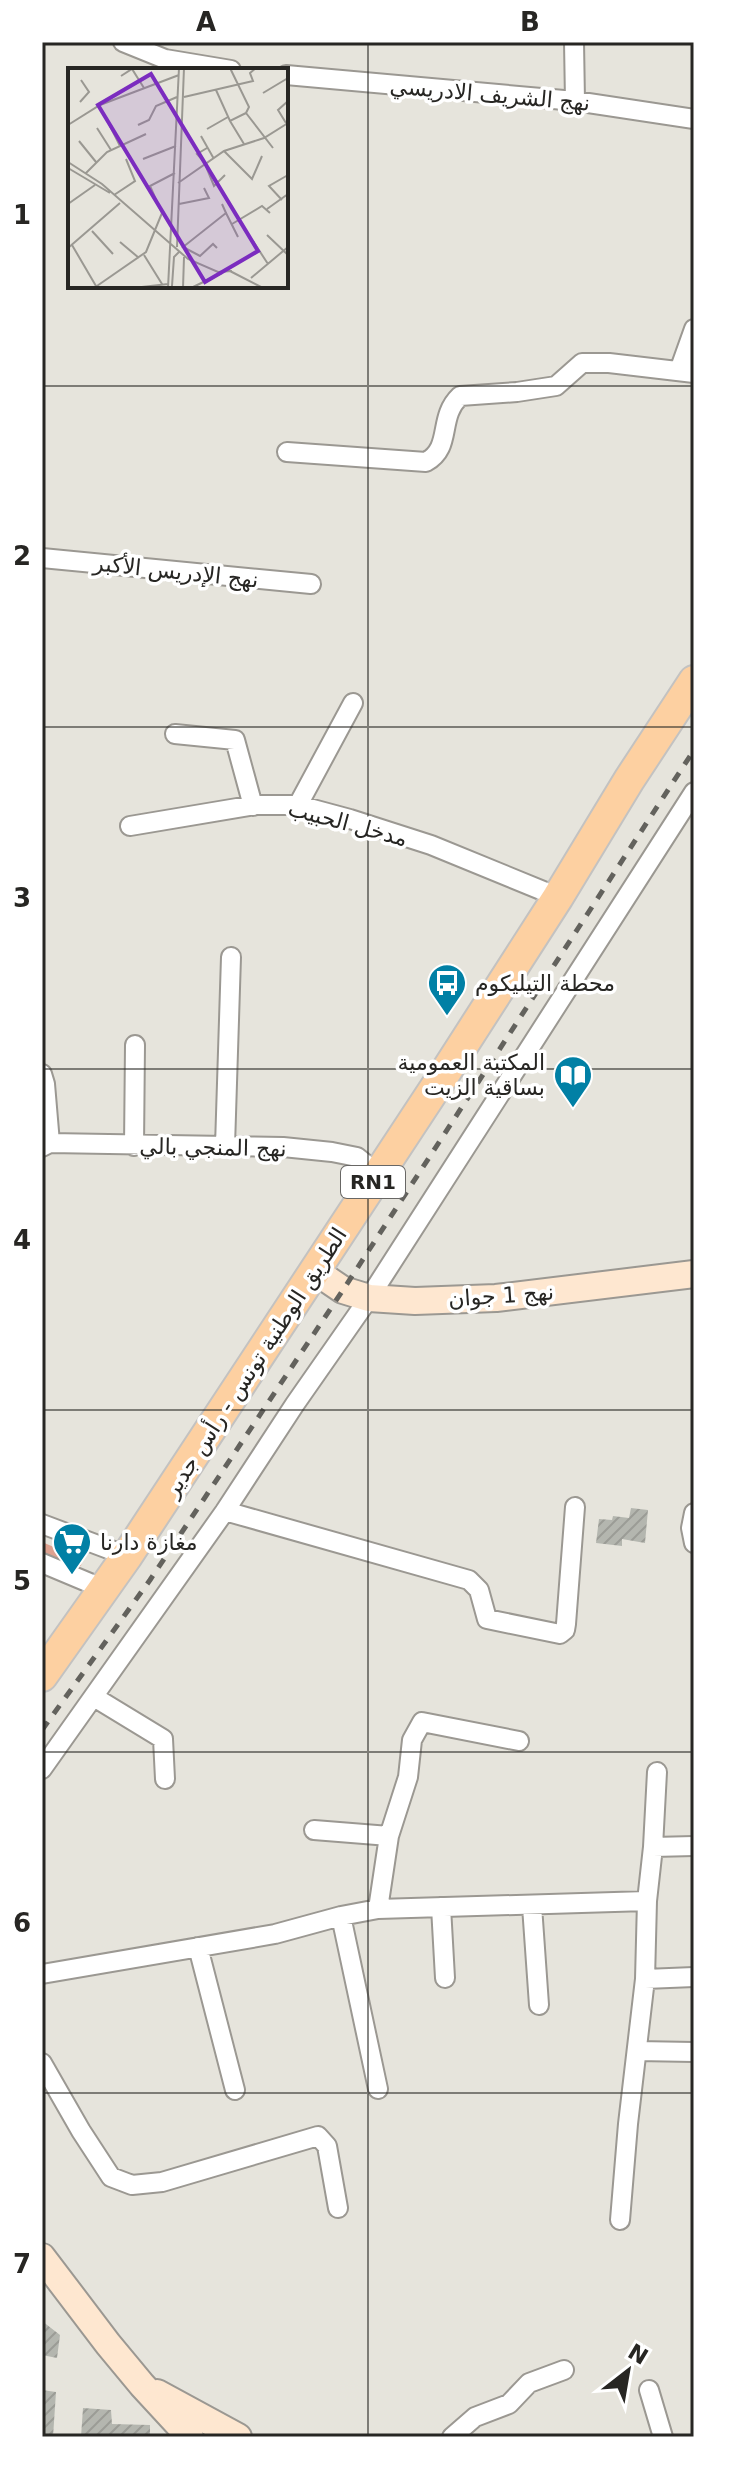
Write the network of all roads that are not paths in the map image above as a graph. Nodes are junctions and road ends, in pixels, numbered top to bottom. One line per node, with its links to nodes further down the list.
1 (123, 42): 3 (street)
2 (574, 42): 5 (street)
3 (219, 68)
4 (288, 75): 5 (street, نهج الشريف الادريسي)
5 (575, 101): 6 (street, نهج الشريف الادريسي)
6 (694, 119)
7 (694, 329): 8 (street)
8 (686, 372): 9 (street)
9 (287, 452)
10 (42, 558): 11 (street, نهج الإدريس الأكبر)
11 (311, 584)
12 (694, 681): 19 (main road, الطريق الوطنية تونس - رأس جدير / RN1)
13 (353, 703): 16 (street)
14 (175, 734): 17 (street)
15 (694, 792): 29 (street)
16 (298, 805): 17 (street, مدخل الحبيب); 19 (street, مدخل الحبيب)
17 (253, 806): 18 (street, مدخل الحبيب)
18 (130, 826)
19 (558, 897): 26 (main road, الطريق الوطنية تونس - رأس جدير / RN1)
20 (231, 957): 25 (street)
21 (135, 1045): 24 (street)
22 (42, 1074): 23 (street)
23 (46, 1145): 24 (street, نهج المنجي بالي)
24 (134, 1146): 25 (street, نهج المنجي بالي)
25 (225, 1146): 26 (street, نهج المنجي بالي)
26 (378, 1174): 27 (main road, الطريق الوطنية تونس - رأس جدير / RN1)
27 (315, 1271): 29 (street, نهج 1 جوان); 35 (main road, الطريق الوطنية تونس - رأس جدير / RN1)
28 (694, 1274): 29 (street, نهج 1 جوان)
29 (369, 1298): 31 (street)
30 (575, 1507): 31 (street)
31 (225, 1511): 39 (street)
32 (694, 1513): 34 (street)
33 (42, 1524): 35 (street)
34 (694, 1543)
35 (127, 1556): 37 (main road, الطريق الوطنية تونس - رأس جدير / RN1)
36 (42, 1563): 37 (street)
37 (104, 1589): 38 (main road, الطريق الوطنية تونس - رأس جدير / RN1)
38 (42, 1676)
39 (94, 1697): 41 (street); 43 (street)
40 (519, 1741): 45 (street)
41 (42, 1769)
42 (657, 1772): 47 (street)
43 (165, 1779)
44 (314, 1830): 45 (street)
45 (389, 1836): 51 (street)
46 (694, 1846): 47 (street)
47 (653, 1847): 48 (street)
48 (647, 1901): 49 (street); 57 (street)
49 (532, 1906): 50 (street); 58 (street)
50 (441, 1907): 51 (street); 56 (street)
51 (378, 1909): 52 (street)
52 (341, 1916): 53 (street); 62 (street)
53 (198, 1947): 54 (street); 63 (street)
54 (42, 1974)
55 (694, 1977): 57 (street)
56 (445, 1978)
57 (645, 1979): 59 (street)
58 (539, 2005)
59 (637, 2051): 60 (street); 65 (street)
60 (694, 2052)
61 (42, 2063): 64 (street)
62 (378, 2089)
63 (235, 2090)
64 (338, 2208)
65 (620, 2220)
66 (44, 2264): 68 (street)
67 (564, 2370): 72 (street)
68 (142, 2385): 70 (street); 71 (street)
69 (649, 2390): 73 (street)
70 (190, 2437)
71 (238, 2437)
72 (452, 2437)
73 (663, 2437)

